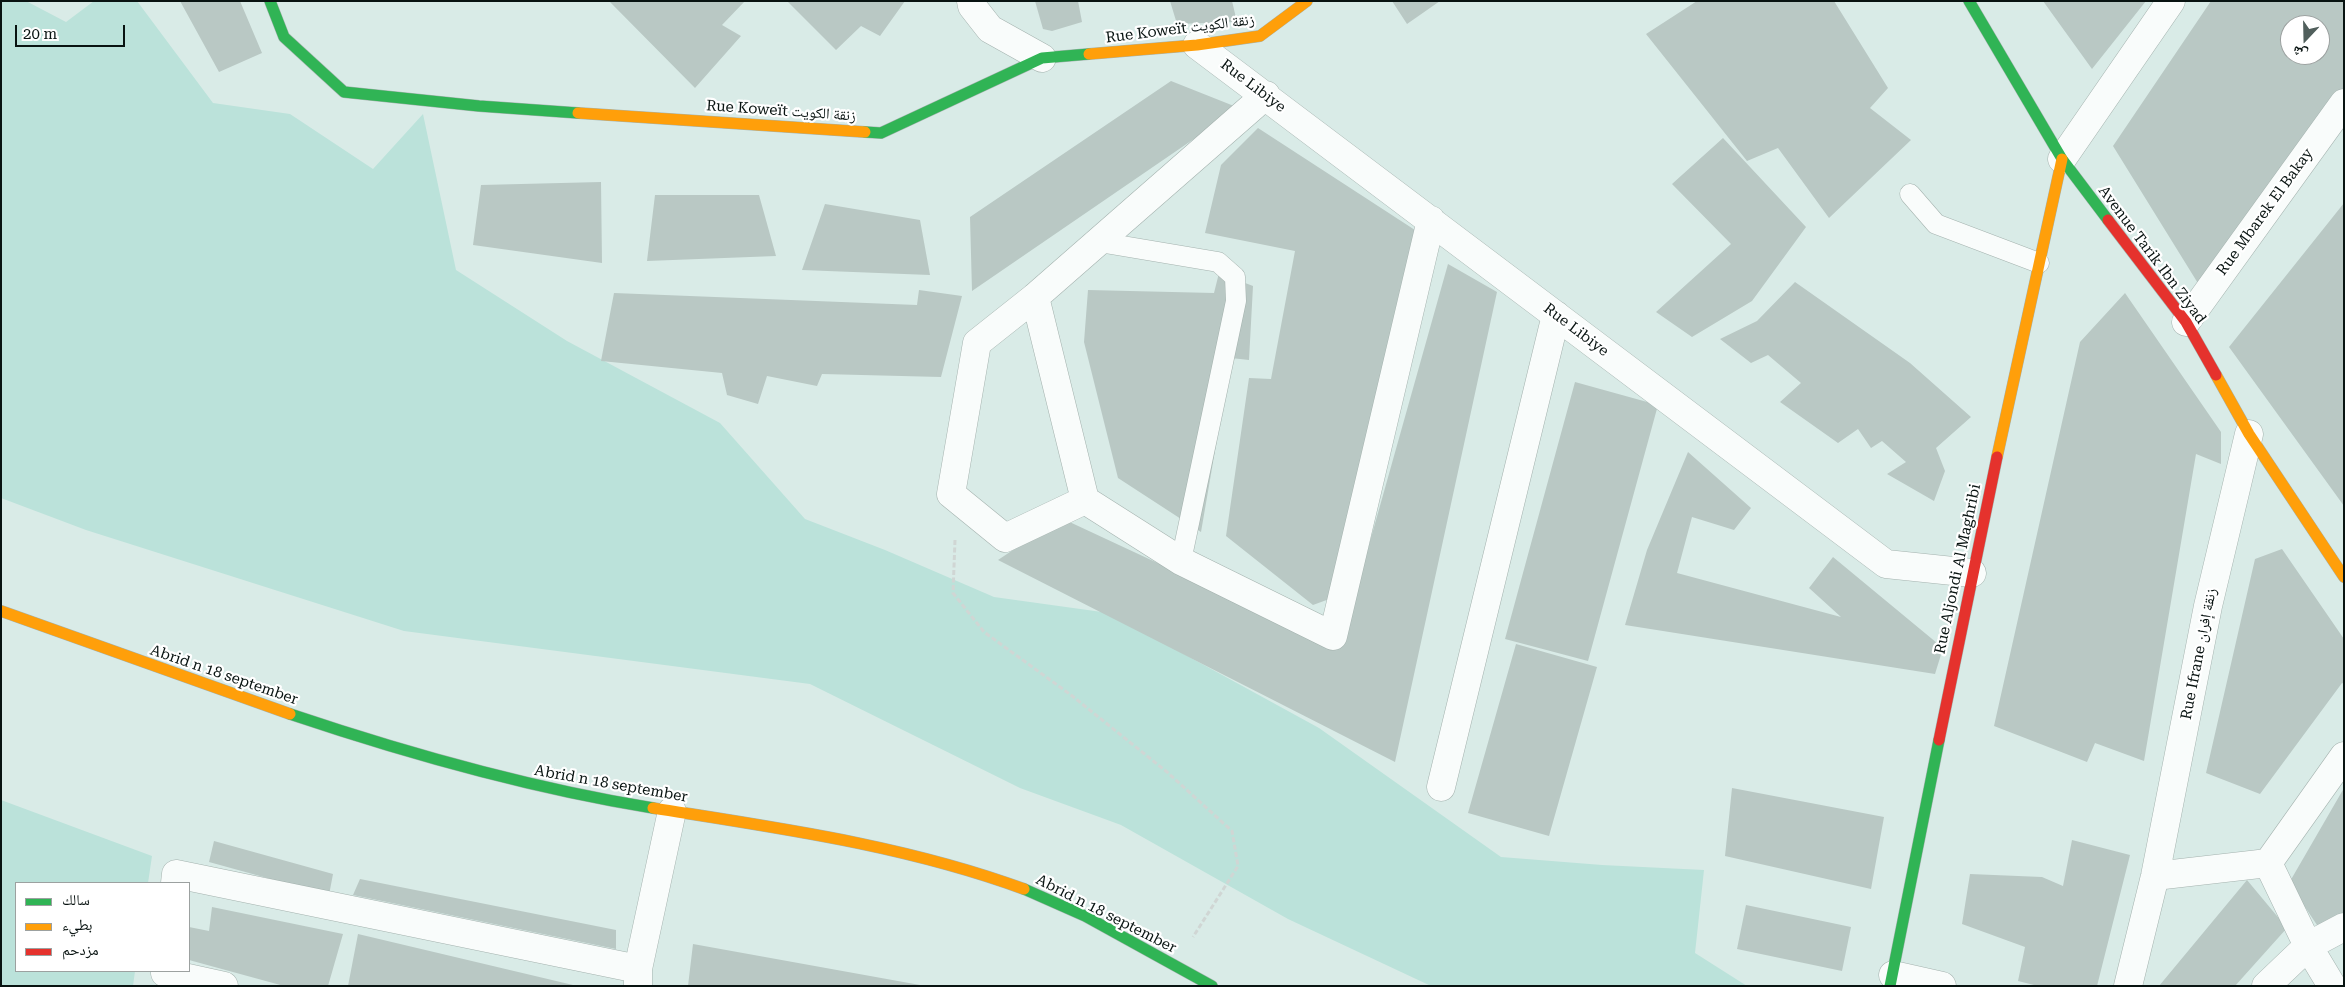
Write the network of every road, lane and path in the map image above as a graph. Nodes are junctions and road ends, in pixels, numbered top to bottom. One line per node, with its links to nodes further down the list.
1 (270, 1): 7 (street, Rue Koweït زنقة الكويت)
2 (971, 1): 7 (street)
3 (1307, 1): 6 (street, Rue Koweït زنقة الكويت)
4 (1970, 1): 10 (street, Avenue Tarik Ibn Ziyad)
5 (2171, 1): 10 (street)
6 (1197, 45): 7 (street, Rue Koweït زنقة الكويت); 8 (street, Rue Libiye)
7 (1042, 58)
8 (1266, 95): 12 (street, Rue Libiye); 13 (street)
9 (2344, 103): 17 (street, Rue Mbarek El Bakay)
10 (2062, 159): 14 (street, Rue Aljondi Al Maghribi); 17 (street, Avenue Tarik Ibn Ziyad)
11 (1910, 194): 14 (lane)
12 (1431, 220): 16 (street, Rue Libiye); 21 (street)
13 (1099, 242): 15 (street); 21 (lane)
14 (2039, 263): 22 (street, Rue Aljondi Al Maghribi)
15 (1035, 297): 19 (street); 20 (street)
16 (1556, 315): 22 (street, Rue Libiye); 26 (street)
17 (2186, 322): 18 (street, Avenue Tarik Ibn Ziyad)
18 (2249, 434): 23 (street, Avenue Tarik Ibn Ziyad); 29 (street, Rue Ifrane زنقة إفران)
19 (951, 494): 20 (street); 33 (path)
20 (1085, 500): 21 (street)
21 (1181, 562)
22 (1972, 573): 36 (street, Rue Aljondi Al Maghribi)
23 (2344, 577)
24 (1, 610): 27 (street, Abrid n 18 september)
25 (2344, 756): 28 (street)
26 (1441, 787)
27 (672, 811): 33 (street, Abrid n 18 september); 35 (street)
28 (2268, 863): 29 (street); 32 (street)
29 (2156, 876): 40 (street, Rue Ifrane زنقة إفران)
30 (175, 882): 35 (street)
31 (2344, 927): 32 (street)
32 (2308, 946): 41 (street); 42 (street)
33 (1175, 965): 38 (street, Abrid n 18 september)
34 (166, 972): 37 (street)
35 (638, 977)
36 (1892, 980): 39 (street)
37 (224, 986)
38 (1212, 986)
39 (1942, 986)
40 (2128, 986)
41 (2266, 986)
42 (2332, 986)

